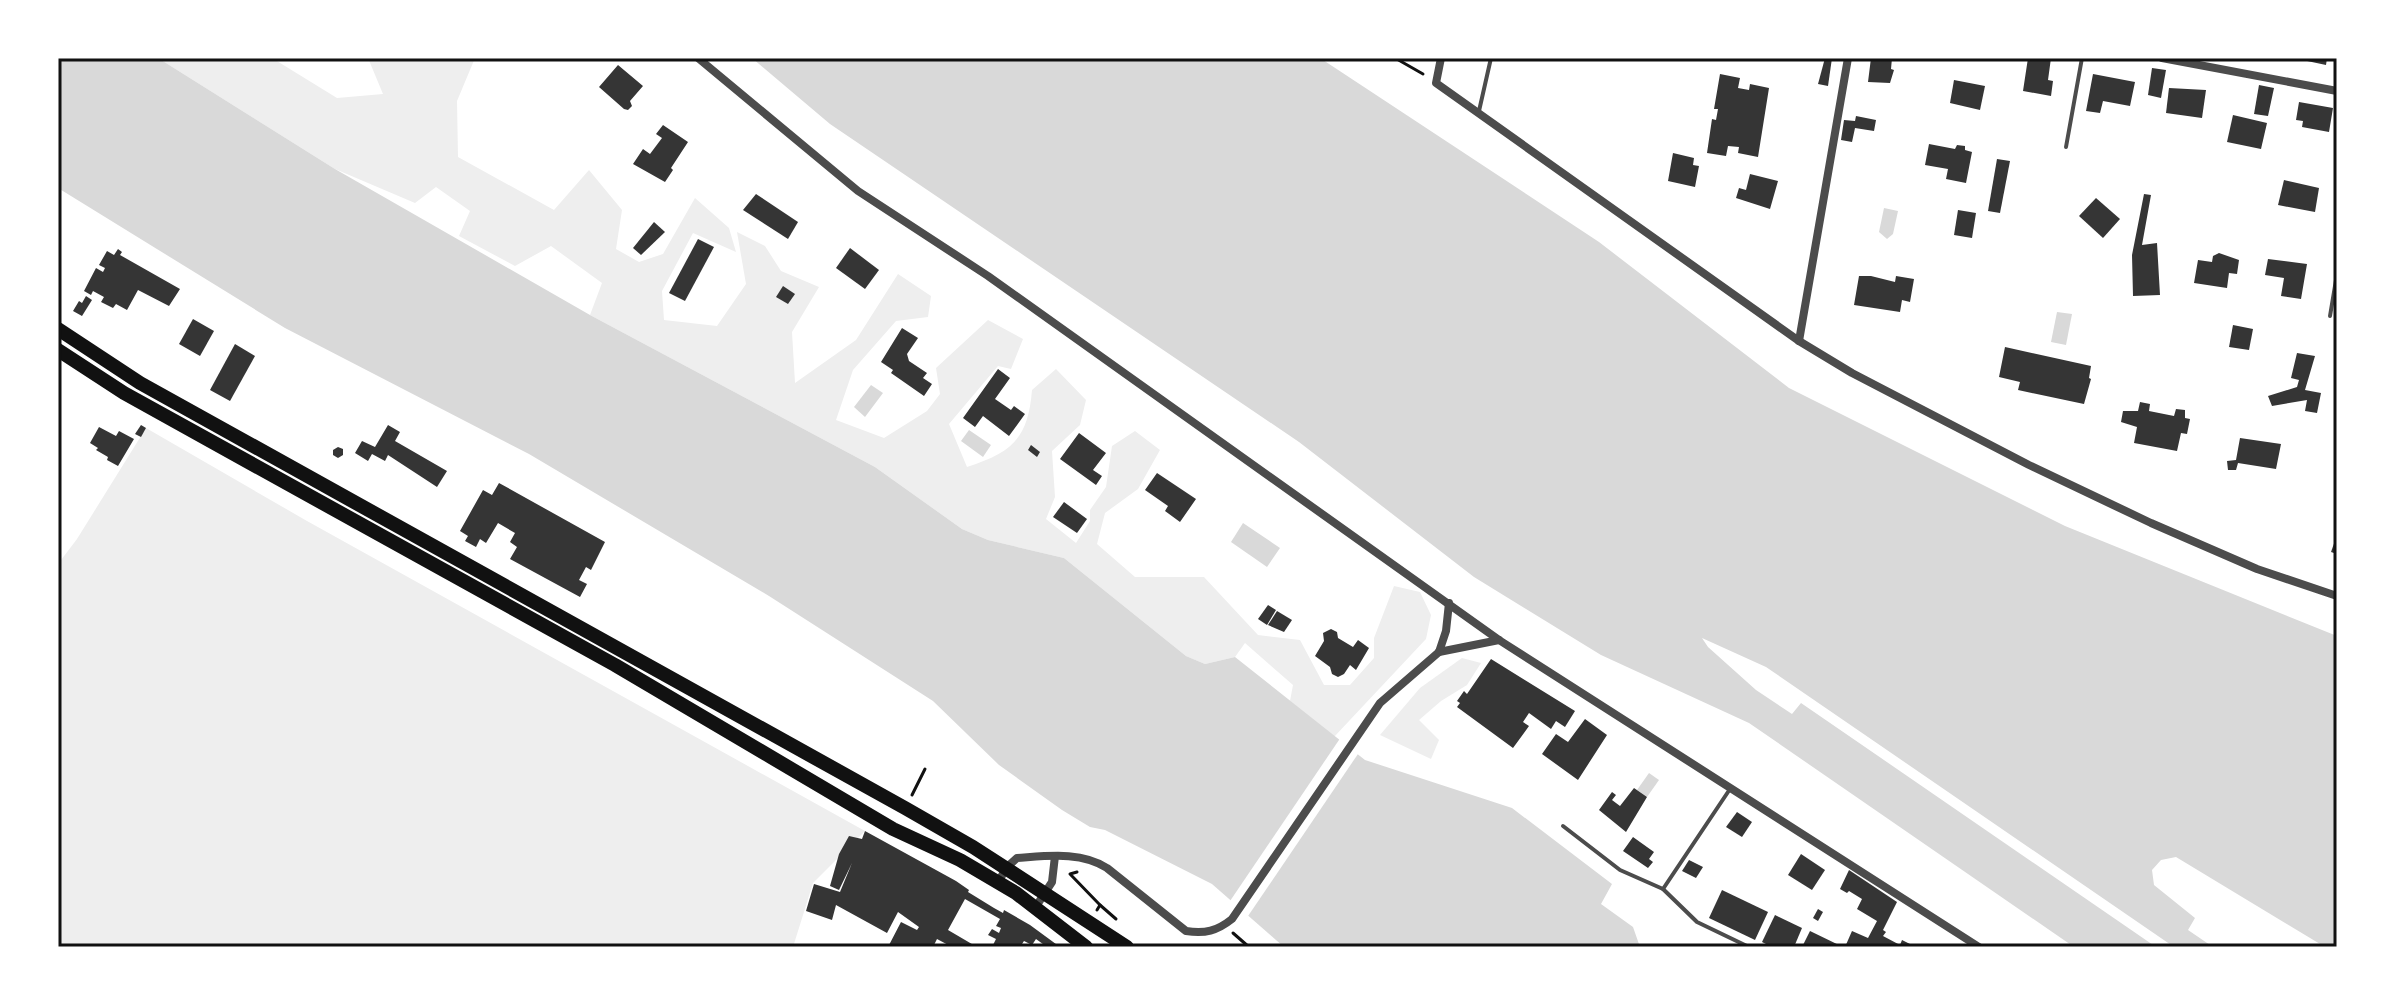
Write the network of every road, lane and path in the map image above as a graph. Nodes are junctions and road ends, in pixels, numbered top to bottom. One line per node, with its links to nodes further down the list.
1 (698, 58): 18 (street)
2 (1395, 58): 8 (path)
3 (1441, 58): 8 (street)
4 (1491, 58): 10 (lane)
5 (1848, 58): 15 (street)
6 (2082, 58): 11 (lane)
7 (2162, 58): 9 (street)
8 (1436, 83): 10 (street)
9 (2337, 90)
10 (1478, 113): 15 (street)
11 (2066, 147)
12 (2337, 274): 13 (lane)
13 (2330, 316)
14 (58, 329): 26 (main road)
15 (1799, 341): 17 (street)
16 (58, 350): 28 (main road)
17 (2337, 596)
18 (1449, 603): 19 (street); 20 (street)
19 (1499, 640): 20 (street); 22 (street)
20 (1439, 652): 33 (street)
21 (925, 769): 23 (path)
22 (1731, 787): 29 (lane); 38 (street)
23 (910, 798)
24 (1563, 826): 29 (lane)
25 (1055, 856): 26 (street); 30 (street); 33 (street)
26 (1006, 868): 28 (street); 30 (main road)
27 (1083, 869): 32 (path)
28 (998, 883): 31 (main road)
29 (1663, 889): 37 (lane)
30 (1046, 894): 31 (street); 35 (main road)
31 (1035, 908): 34 (main road)
32 (1097, 910)
33 (1228, 922): 36 (path)
34 (1086, 947)
35 (1127, 947)
36 (1249, 947)
37 (1749, 947)
38 (1979, 947)

